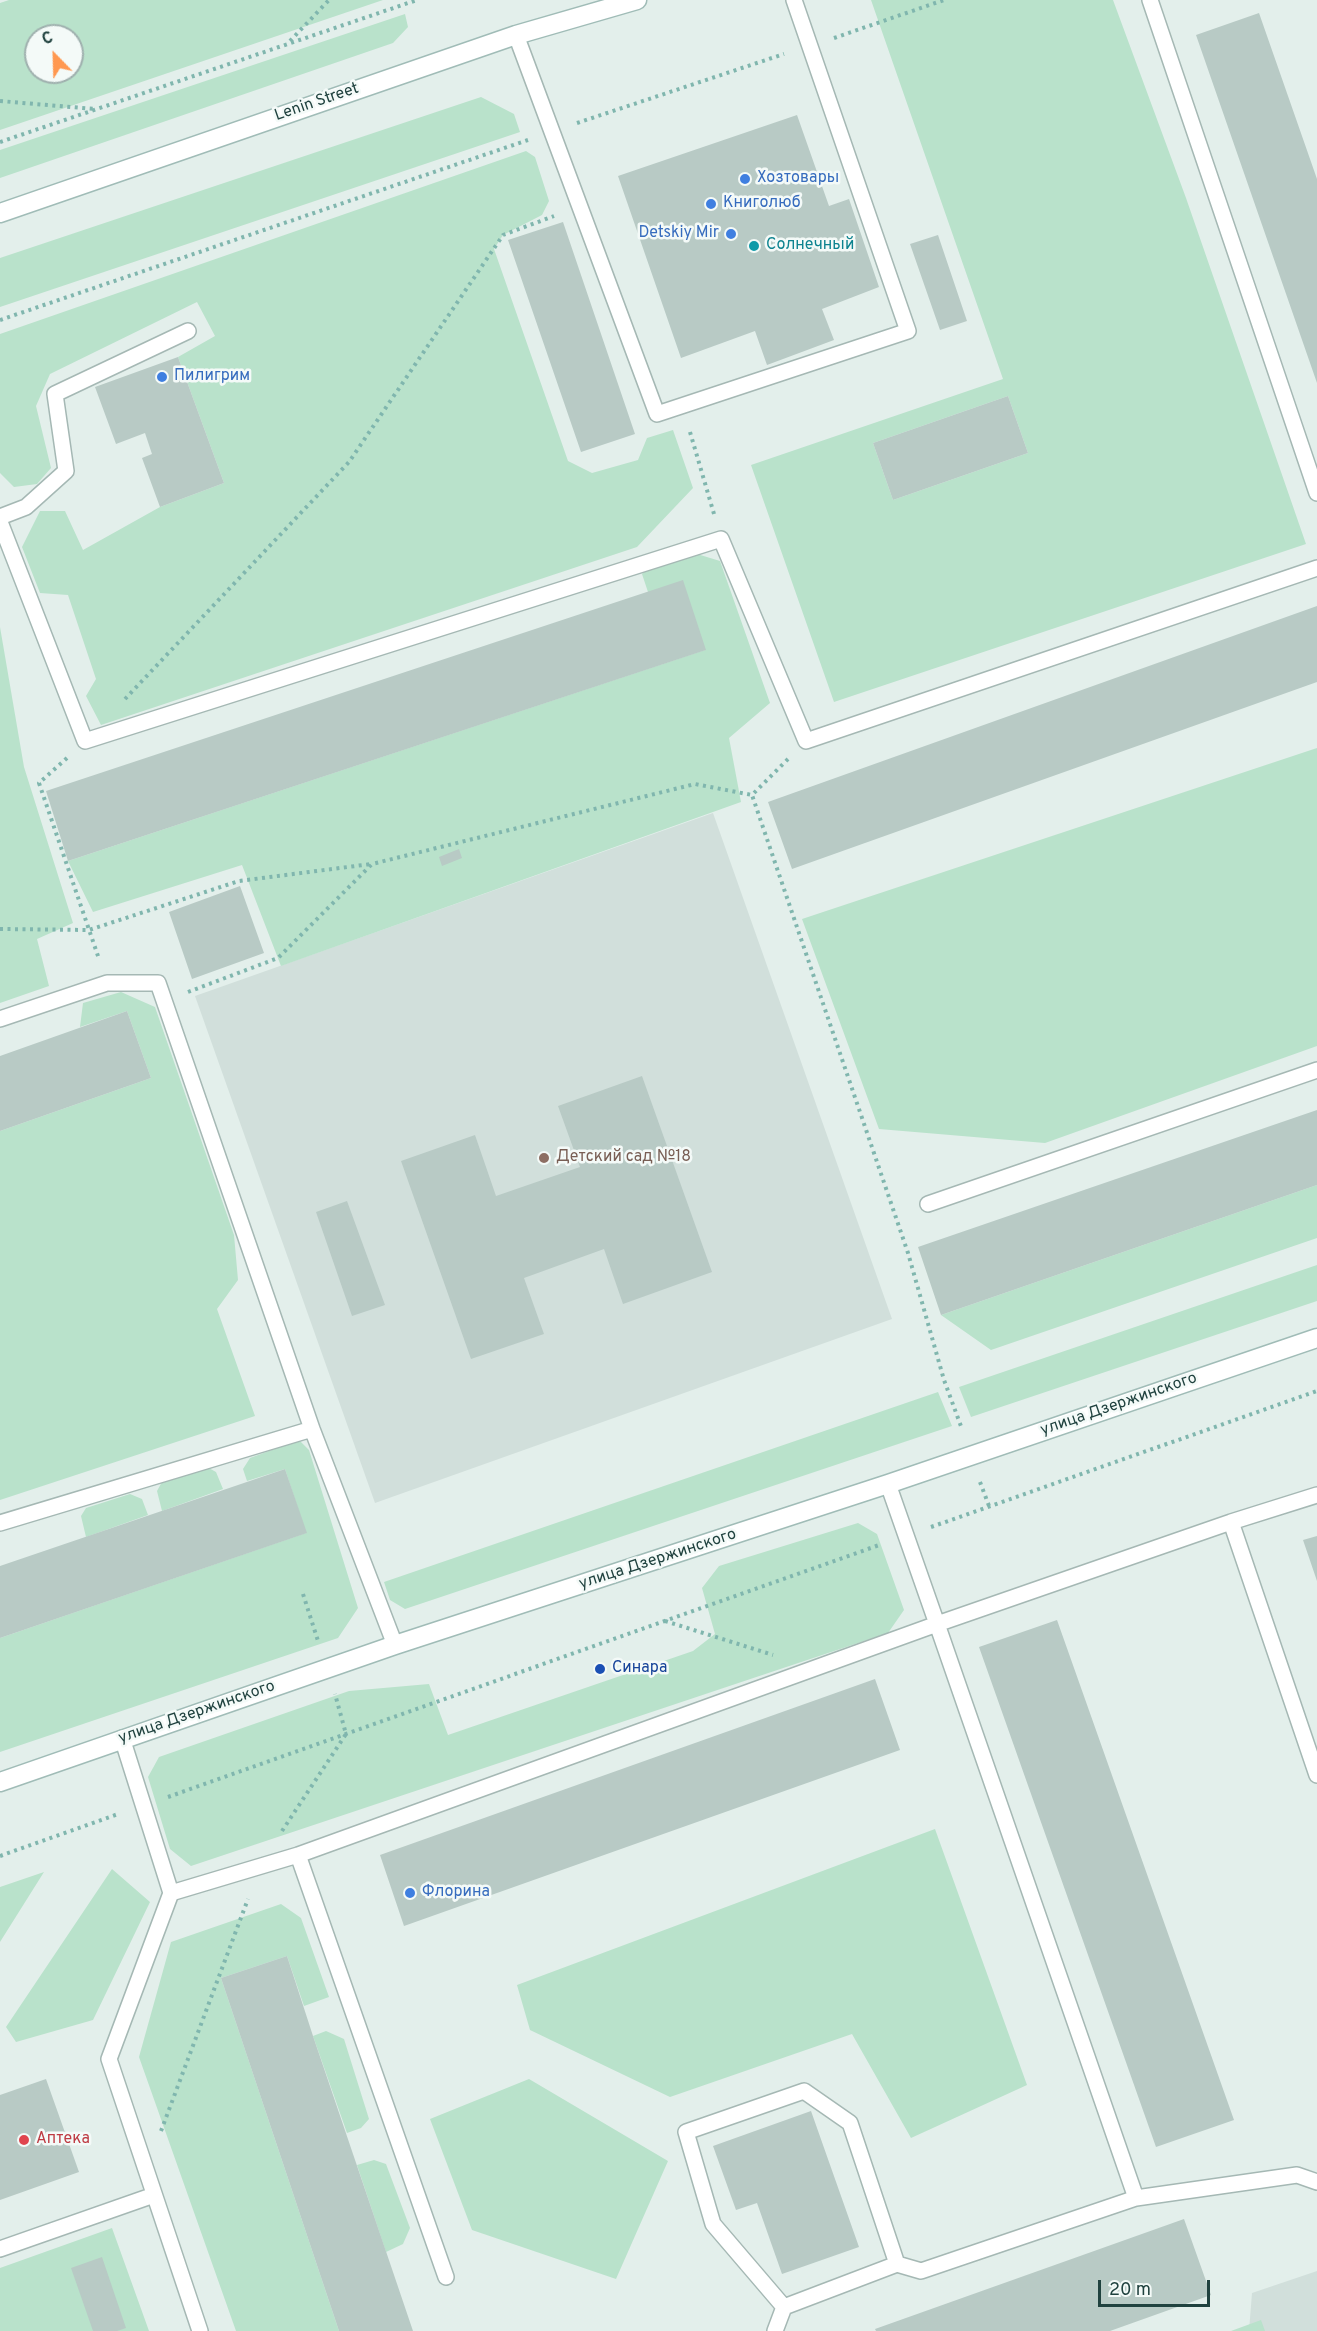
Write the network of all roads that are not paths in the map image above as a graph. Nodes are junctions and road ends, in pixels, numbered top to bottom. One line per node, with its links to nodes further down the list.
1 (636, 0): 4 (street, Lenin Street)
2 (794, 0): 4 (lane)
3 (1150, 0): 7 (lane)
4 (516, 35): 5 (street, Lenin Street)
5 (0, 213)
6 (188, 331): 8 (lane)
7 (1317, 493)
8 (0, 517)
9 (0, 522): 10 (lane)
10 (1317, 568)
11 (0, 1019): 15 (lane)
12 (1317, 1070): 13 (lane)
13 (928, 1204)
14 (1317, 1338): 16 (street, улица Дзержинского)
15 (312, 1429): 19 (lane); 21 (lane)
16 (888, 1484): 20 (lane); 21 (street, улица Дзержинского)
17 (1317, 1495): 18 (lane)
18 (1231, 1522): 20 (lane); 23 (lane)
19 (0, 1523)
20 (937, 1624): 25 (lane); 29 (lane)
21 (395, 1645): 22 (street, улица Дзержинского)
22 (122, 1738): 24 (street, улица Дзержинского); 26 (lane)
23 (1317, 1775)
24 (0, 1782)
25 (298, 1855): 26 (lane); 32 (lane)
26 (171, 1893): 28 (lane)
27 (1317, 2182): 29 (lane)
28 (154, 2195): 30 (lane); 34 (lane)
29 (1136, 2198): 31 (lane)
30 (0, 2249)
31 (897, 2264): 33 (lane); 33 (lane)
32 (446, 2277)
33 (784, 2307): 35 (lane)
34 (200, 2331)
35 (775, 2331)

